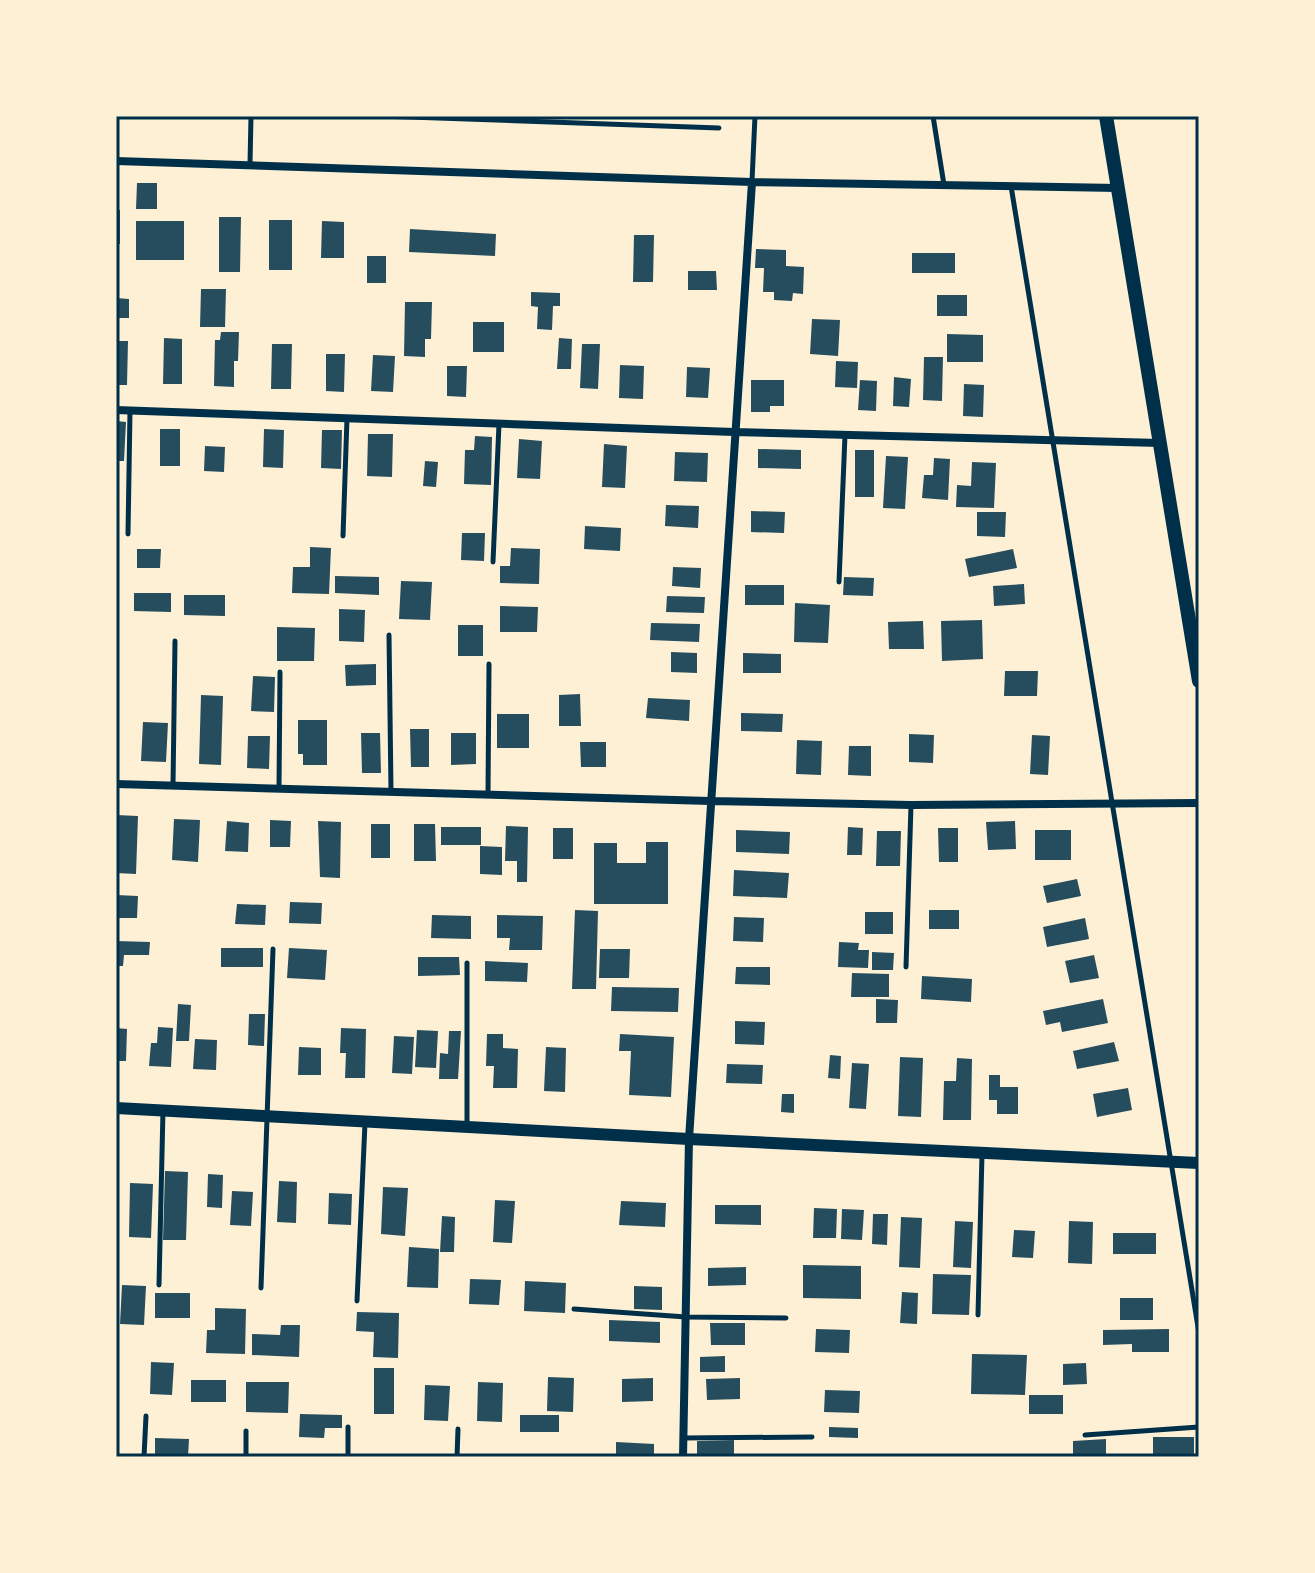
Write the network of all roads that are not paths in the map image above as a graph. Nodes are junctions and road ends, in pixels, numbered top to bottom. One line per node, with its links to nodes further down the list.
1 (251, 116): 8 (lane)
2 (380, 116): 6 (lane)
3 (755, 116): 9 (lane)
4 (933, 116): 10 (lane)
5 (1106, 116): 12 (main road)
6 (719, 128)
7 (116, 161): 8 (street)
8 (250, 164): 9 (street)
9 (752, 182): 10 (street); 17 (street)
10 (944, 185): 11 (street)
11 (1011, 186): 12 (street); 19 (lane)
12 (1118, 188): 20 (main road)
13 (116, 410): 14 (street)
14 (130, 411): 15 (street); 21 (lane)
15 (347, 418): 16 (street); 22 (lane)
16 (499, 424): 17 (street); 23 (lane)
17 (734, 432): 18 (street); 35 (street)
18 (845, 434): 19 (street); 24 (lane)
19 (1053, 439): 20 (street); 36 (lane)
20 (1160, 443): 29 (main road)
21 (128, 534)
22 (343, 536)
23 (493, 562)
24 (839, 582)
25 (389, 635): 33 (lane)
26 (175, 641): 31 (lane)
27 (489, 664): 34 (lane)
28 (280, 672): 32 (lane)
29 (1199, 681)
30 (116, 784): 31 (street)
31 (173, 786): 32 (street)
32 (279, 788): 33 (street)
33 (391, 791): 34 (street)
34 (488, 794): 35 (street)
35 (710, 801): 38 (street); 47 (street)
36 (1113, 803): 37 (street); 38 (street); 49 (lane)
37 (1199, 803)
38 (911, 805): 41 (lane)
39 (273, 949): 44 (lane)
40 (467, 963): 46 (lane)
41 (906, 967)
42 (116, 1108): 43 (street)
43 (163, 1110): 44 (street); 51 (lane)
44 (268, 1116): 45 (street); 52 (lane)
45 (365, 1122): 46 (street); 53 (lane)
46 (467, 1127): 47 (street)
47 (689, 1139): 48 (street); 56 (street)
48 (982, 1154): 49 (street); 55 (lane)
49 (1171, 1162): 50 (street); 58 (lane)
50 (1199, 1163)
51 (159, 1285)
52 (261, 1288)
53 (357, 1301)
54 (574, 1309): 56 (lane)
55 (978, 1315)
56 (686, 1317): 57 (lane); 66 (street)
57 (786, 1318)
58 (1199, 1333)
59 (146, 1416): 67 (lane)
60 (348, 1427): 69 (lane)
61 (1199, 1427): 64 (lane)
62 (458, 1429): 70 (lane)
63 (246, 1431): 68 (lane)
64 (1085, 1435)
65 (812, 1437): 66 (lane)
66 (683, 1438): 71 (street)
67 (144, 1457)
68 (246, 1457)
69 (348, 1457)
70 (457, 1457)
71 (683, 1457)

